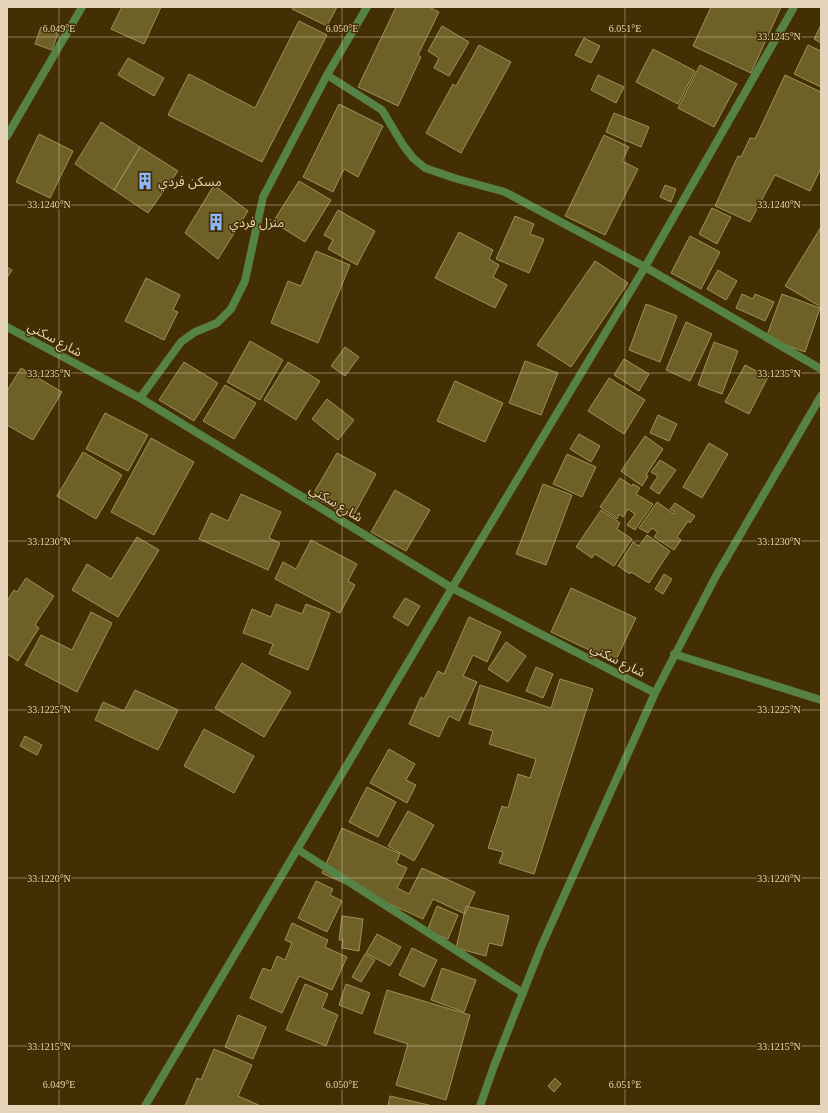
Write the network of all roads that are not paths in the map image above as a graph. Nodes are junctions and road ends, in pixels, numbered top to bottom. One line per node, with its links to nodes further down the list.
1 (82, 7): 5 (street)
2 (367, 7): 4 (street)
3 (794, 7): 6 (street)
4 (327, 75): 6 (street); 10 (street)
5 (7, 136)
6 (645, 267): 8 (street); 11 (street)
7 (7, 327): 10 (street, شارع سكني)
8 (821, 369)
9 (821, 396): 12 (street)
10 (140, 398): 11 (street, شارع سكني)
11 (452, 588): 13 (street, شارع سكني); 15 (street)
12 (674, 654): 13 (street); 14 (street)
13 (655, 693): 16 (street)
14 (821, 700)
15 (297, 849): 16 (street); 17 (street)
16 (523, 993): 18 (street)
17 (145, 1106)
18 (480, 1106)

